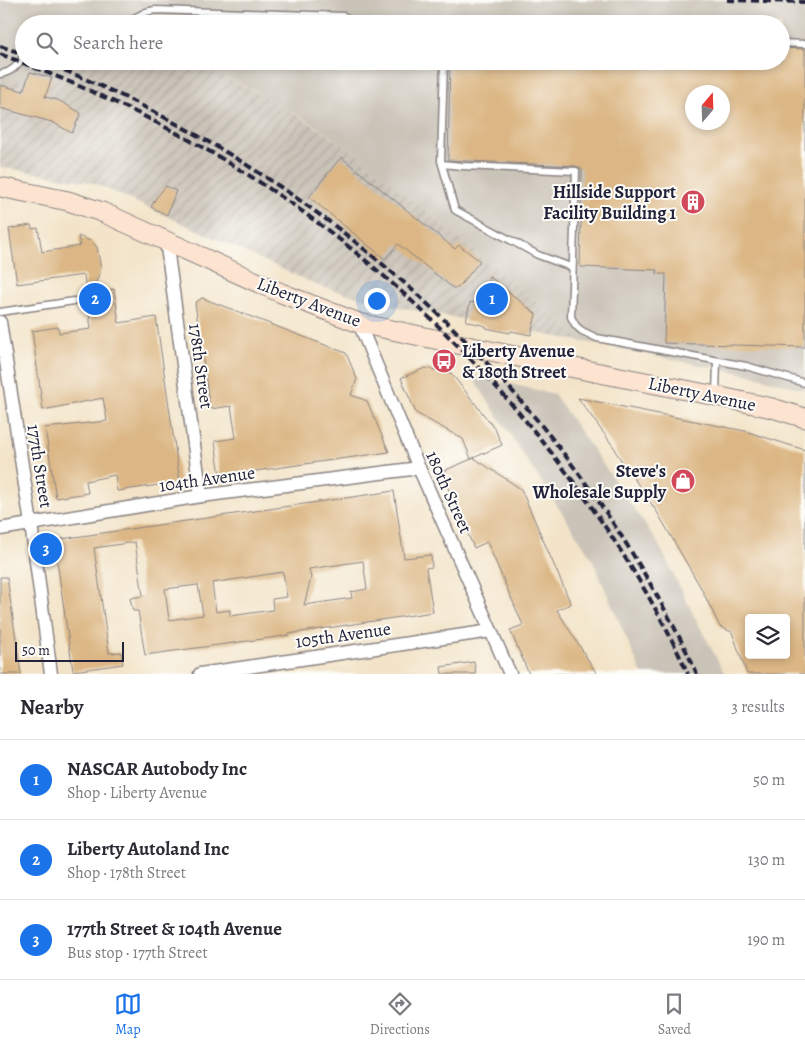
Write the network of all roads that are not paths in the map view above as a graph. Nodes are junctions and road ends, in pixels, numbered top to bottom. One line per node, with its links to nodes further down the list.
1 (140, 15): 2 (lane)
2 (312, 15)
3 (790, 43): 4 (lane)
4 (805, 44)
5 (15, 67): 7 (lane)
6 (444, 70): 8 (lane)
7 (0, 74)
8 (442, 164): 11 (lane); 11 (lane)
9 (0, 187): 10 (main road, Liberty Avenue)
10 (166, 240): 15 (main road, Liberty Avenue); 22 (street, 178th Street)
11 (571, 267): 17 (lane)
12 (74, 301): 13 (lane)
13 (0, 312)
14 (0, 322): 16 (street, 177th Street)
15 (359, 323): 19 (main road, Liberty Avenue); 21 (street, 180th Street)
16 (2, 356): 23 (street, 177th Street)
17 (717, 361): 18 (lane); 19 (lane)
18 (805, 383)
19 (716, 396): 20 (main road, Liberty Avenue)
20 (805, 418)
21 (419, 468): 22 (street, 104th Avenue); 25 (street, 180th Street)
22 (201, 496): 23 (street, 104th Avenue)
23 (31, 524): 24 (street, 104th Avenue); 26 (street, 177th Street)
24 (0, 529)
25 (491, 631): 27 (street, 105th Avenue); 28 (street, 180th Street)
26 (51, 674)
27 (200, 674)
28 (510, 674)

